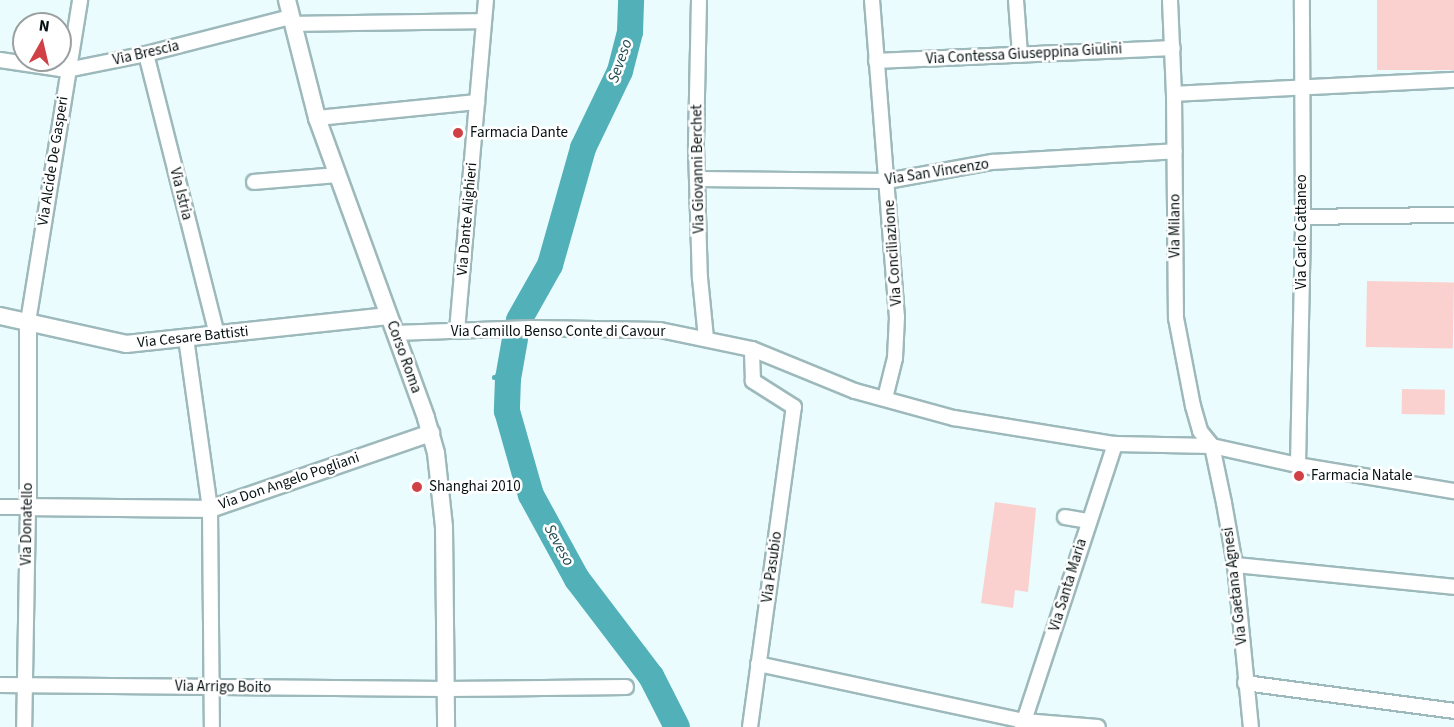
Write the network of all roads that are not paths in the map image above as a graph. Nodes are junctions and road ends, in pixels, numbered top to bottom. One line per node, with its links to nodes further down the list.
1 (80, 0): 10 (street, Via Alcide De Gasperi)
2 (486, 0): 9 (street, Via Dante Alighieri)
3 (699, 0): 24 (street, Via Giovanni Berchet)
4 (872, 0): 14 (street, Via Conciliazione)
5 (1016, 0): 13 (street)
6 (1170, 0): 11 (street, Via Milano)
7 (1302, 0): 18 (street, Via Carlo Cattaneo)
8 (290, 13): 9 (street, Via Brescia); 12 (street, Via Brescia); 21 (street, Corso Roma)
9 (484, 21): 20 (street, Via Dante Alighieri)
10 (72, 43)
11 (1173, 48): 13 (street, Via Contessa Giuseppina Giulini); 19 (street, Via Milano)
12 (146, 54): 15 (street, Via Brescia); 34 (street, Via Istria)
13 (1020, 55): 14 (street, Via Contessa Giuseppina Giulini)
14 (876, 61): 25 (street, Via Conciliazione)
15 (72, 69)
16 (67, 72): 31 (street, Via Alcide De Gasperi)
17 (1454, 80): 18 (street)
18 (1302, 89): 19 (street); 28 (street, Via Carlo Cattaneo)
19 (1174, 94): 22 (street, Via Milano)
20 (477, 102): 21 (street); 32 (street, Via Dante Alighieri)
21 (317, 118): 23 (street, Corso Roma)
22 (1175, 151): 25 (street, Via San Vincenzo); 41 (street, Via Milano)
23 (338, 175): 26 (street); 30 (street, Corso Roma)
24 (698, 179): 25 (street, Via San Vincenzo); 36 (street, Via Giovanni Berchet)
25 (887, 181): 38 (street, Via Conciliazione)
26 (254, 183)
27 (1454, 215): 28 (street)
28 (1303, 217): 42 (street, Via Carlo Cattaneo)
29 (0, 316): 31 (street, Via Cesare Battisti)
30 (389, 316): 33 (street, Corso Roma); 34 (street, Via Cesare Battisti)
31 (28, 322): 35 (street, Via Cesare Battisti); 45 (street, Via Donatello)
32 (457, 331): 33 (street, Via Camillo Benso Conte di Cavour); 36 (street, Via Camillo Benso Conte di Cavour)
33 (395, 333): 39 (street, Corso Roma)
34 (217, 334): 35 (street, Via Cesare Battisti)
35 (186, 338): 46 (street)
36 (706, 338): 37 (street, Via Camillo Benso Conte di Cavour)
37 (752, 349): 38 (street, Via Camillo Benso Conte di Cavour); 51 (street, Via Pasubio)
38 (885, 398): 40 (street, Via Camillo Benso Conte di Cavour)
39 (430, 433): 46 (street, Via Don Angelo Pogliani); 57 (street, Corso Roma)
40 (1115, 444): 41 (street); 48 (street, Via Santa Maria)
41 (1212, 446): 42 (street); 49 (street, Via Gaetana Agnesi)
42 (1298, 465): 43 (street)
43 (1454, 491)
44 (0, 507): 45 (street, Via Don Angelo Pogliani)
45 (28, 507): 46 (street, Via Don Angelo Pogliani); 54 (street, Via Donatello)
46 (210, 509): 55 (street)
47 (1065, 517): 48 (street)
48 (1088, 521): 59 (street, Via Santa Maria)
49 (1235, 565): 50 (street); 52 (street, Via Gaetana Agnesi)
50 (1454, 587)
51 (758, 664): 59 (street); 63 (street, Via Pasubio)
52 (1245, 683): 58 (street); 65 (street, Via Gaetana Agnesi)
53 (0, 685): 54 (street, Via Arrigo Boito)
54 (24, 685): 55 (street, Via Arrigo Boito); 60 (street, Via Donatello)
55 (212, 687): 57 (street, Via Arrigo Boito); 61 (street)
56 (626, 687): 57 (street, Via Arrigo Boito)
57 (445, 689): 62 (street, Corso Roma)
58 (1454, 711)
59 (1023, 724): 64 (street)
60 (24, 727)
61 (212, 727)
62 (446, 727)
63 (750, 727)
64 (1098, 727)
65 (1251, 727)

